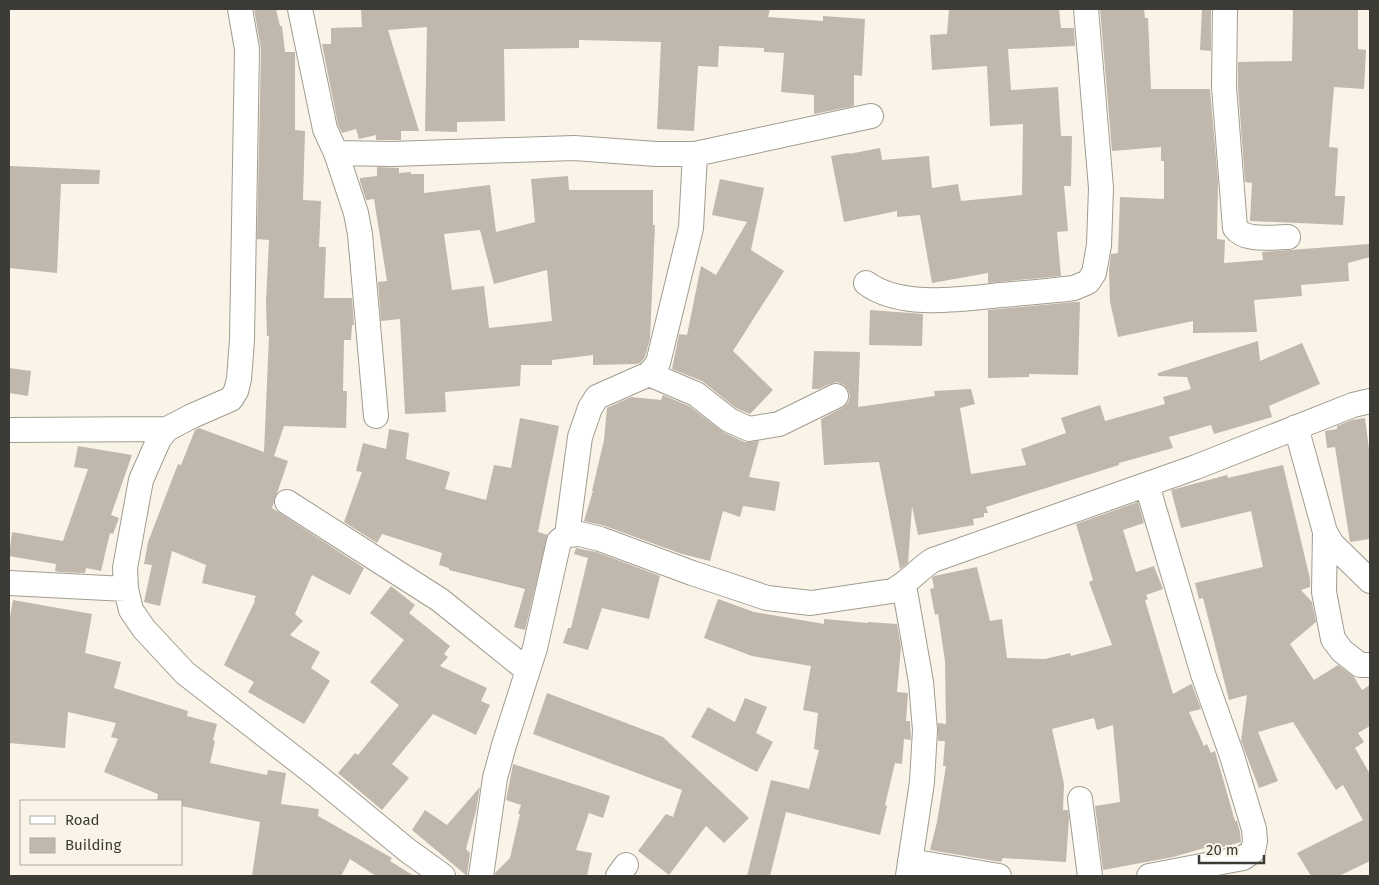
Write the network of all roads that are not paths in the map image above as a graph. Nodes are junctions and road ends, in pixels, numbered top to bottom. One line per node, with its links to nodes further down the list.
1 (240, 9): 15 (street)
2 (300, 9): 6 (street)
3 (1086, 9): 9 (street)
4 (1224, 9): 8 (street)
5 (870, 116): 7 (street)
6 (336, 153): 7 (street); 13 (street)
7 (695, 154): 10 (street)
8 (1288, 237)
9 (866, 283)
10 (649, 374): 11 (street); 20 (street)
11 (836, 396)
12 (1370, 401): 14 (street)
13 (376, 416)
14 (1296, 428): 17 (street); 19 (street)
15 (166, 429): 16 (street); 24 (street)
16 (9, 430)
17 (1147, 485): 23 (street); 33 (street)
18 (287, 502): 26 (street)
19 (1325, 532): 21 (street); 25 (street)
20 (568, 535): 23 (street); 26 (street)
21 (1370, 580)
22 (9, 583): 24 (street)
23 (904, 585): 28 (street)
24 (126, 588): 29 (street)
25 (1370, 665)
26 (527, 670): 30 (street)
27 (1080, 799): 32 (street)
28 (909, 869): 31 (street)
29 (443, 876)
30 (481, 876)
31 (1000, 876)
32 (1090, 876)
33 (1149, 876)

